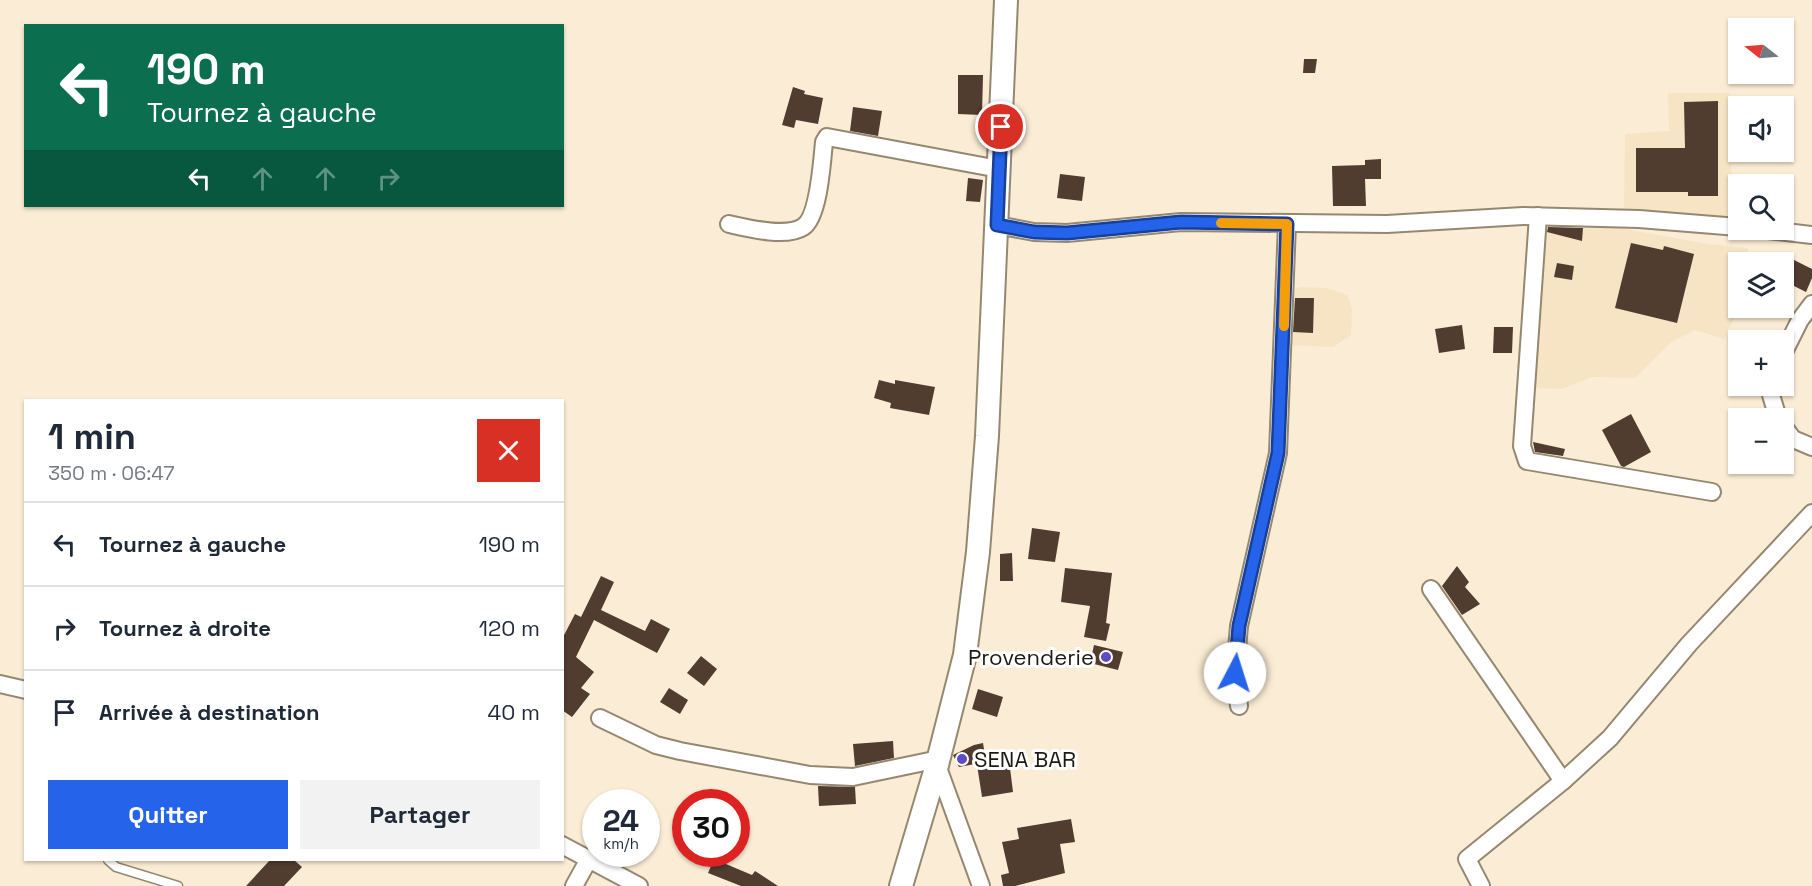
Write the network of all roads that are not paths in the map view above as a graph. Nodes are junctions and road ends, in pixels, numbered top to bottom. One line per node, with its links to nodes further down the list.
1 (1006, 0): 2 (main road)
2 (999, 169): 4 (street); 6 (main road)
3 (1538, 216): 5 (street); 7 (street); 14 (street)
4 (729, 224)
5 (1287, 224): 6 (street); 19 (street)
6 (997, 225): 21 (main road)
7 (1728, 226)
8 (1794, 233): 9 (street)
9 (1812, 235)
10 (1812, 304): 11 (street)
11 (1794, 335)
12 (1794, 439): 13 (street)
13 (1812, 447)
14 (1712, 492)
15 (1812, 513): 22 (street)
16 (1431, 589): 22 (street)
17 (0, 684): 18 (street)
18 (24, 690)
19 (1239, 706)
20 (600, 718): 21 (street)
21 (938, 762): 31 (main road); 32 (street)
22 (1563, 781): 33 (street)
23 (564, 846): 24 (street)
24 (582, 855)
25 (109, 861): 28 (lane)
26 (585, 867): 29 (street)
27 (604, 867): 30 (street)
28 (178, 886)
29 (574, 886)
30 (639, 886)
31 (901, 886)
32 (981, 886)
33 (1481, 886)

